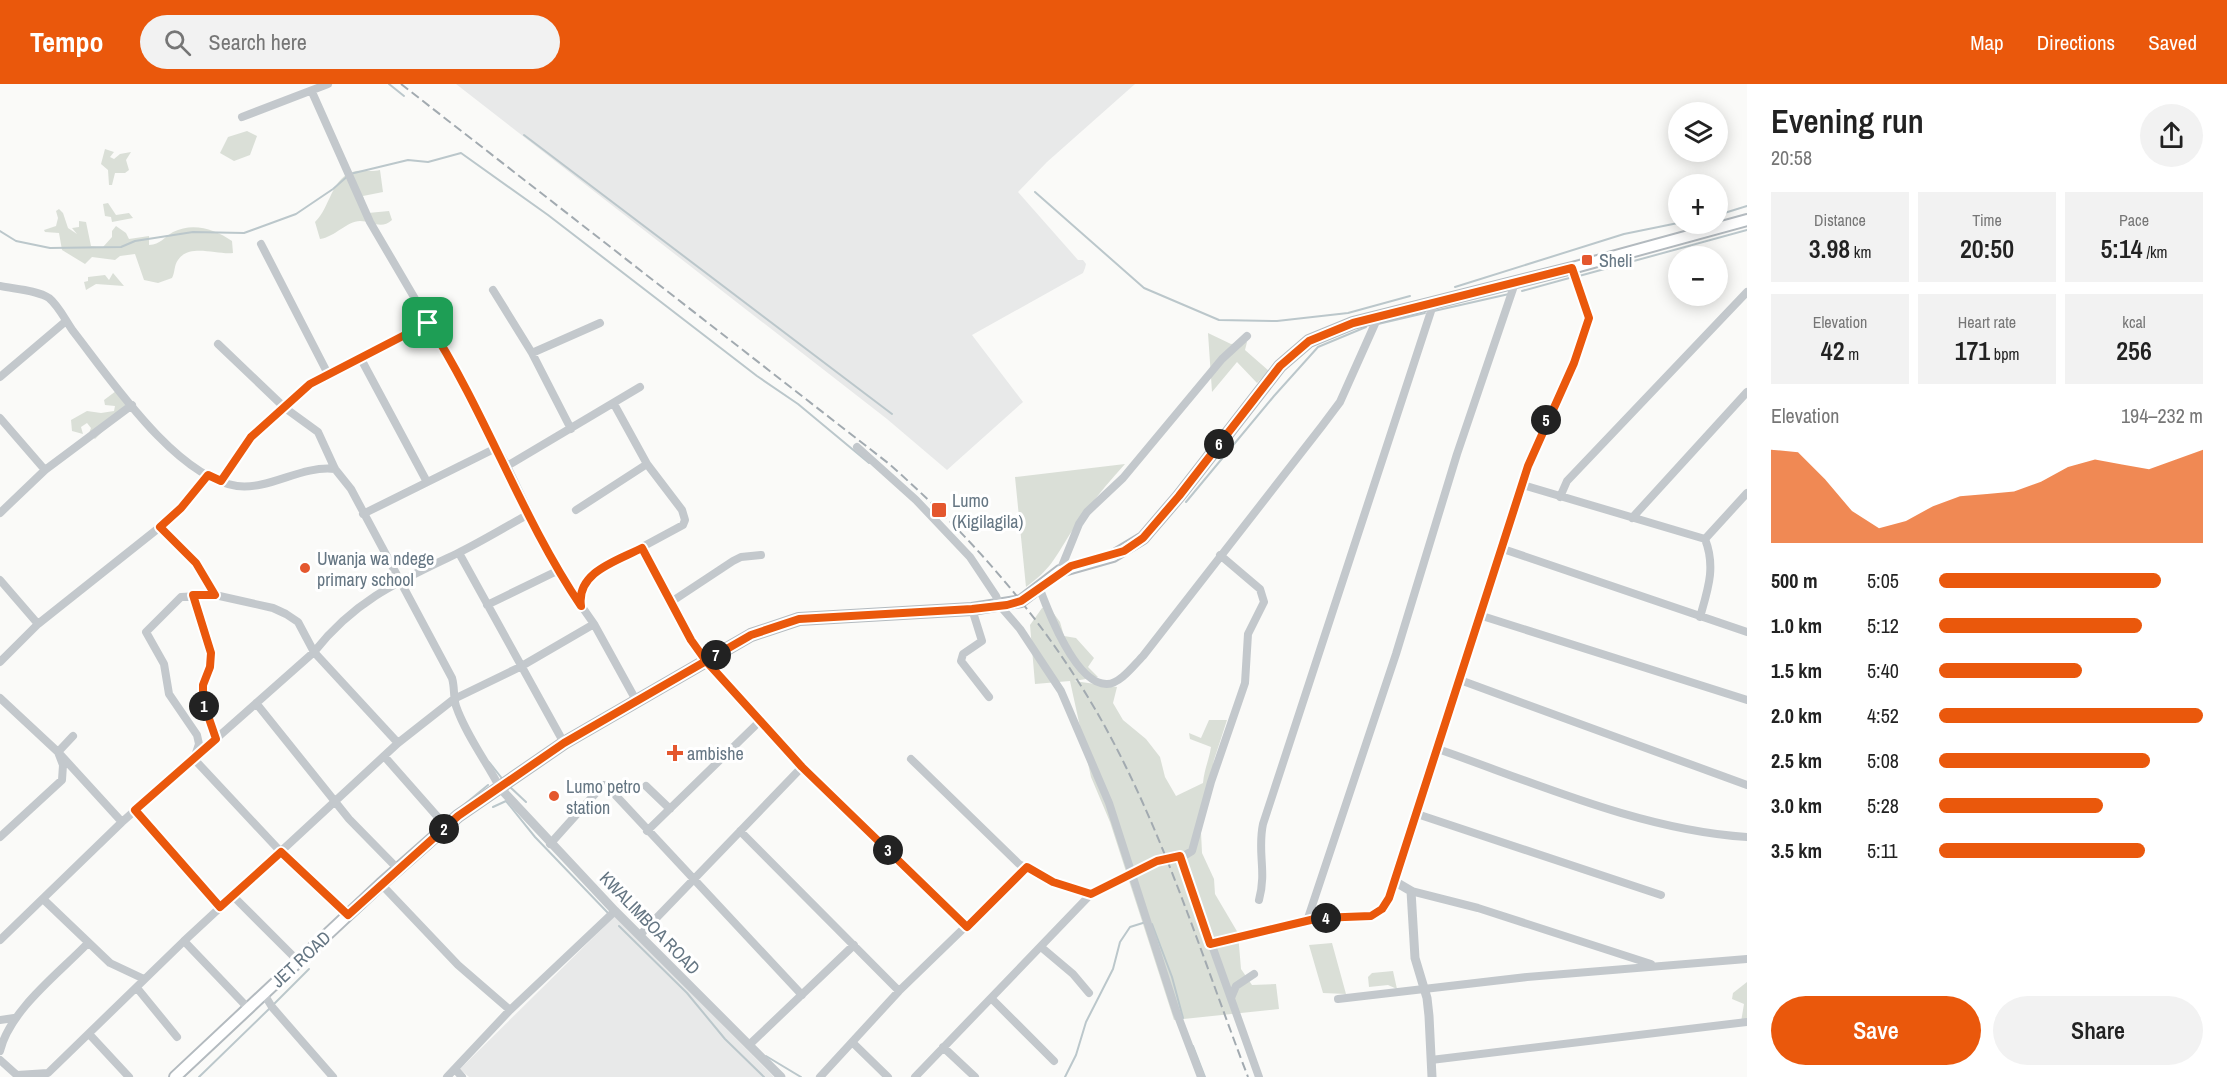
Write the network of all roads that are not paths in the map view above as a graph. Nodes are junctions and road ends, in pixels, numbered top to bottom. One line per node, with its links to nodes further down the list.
1 (328, 84): 2 (street)
2 (312, 92): 3 (street); 14 (street)
3 (242, 117)
4 (1747, 220): 6 (main road, JET ROAD)
5 (261, 244): 20 (street)
6 (1572, 268): 7 (main road, JET ROAD); 38 (street)
7 (1515, 283): 11 (main road, JET ROAD); 123 (street)
8 (0, 286): 13 (street)
9 (494, 290): 18 (street)
10 (1747, 292): 40 (street)
11 (1434, 302): 12 (main road, JET ROAD); 119 (street)
12 (1378, 317): 52 (street); 54 (main road, JET ROAD)
13 (66, 321): 21 (street); 25 (street)
14 (428, 323): 19 (street); 29 (street)
15 (600, 323): 18 (street)
16 (1246, 336): 54 (street)
17 (218, 344): 26 (street)
18 (532, 353): 28 (street)
19 (361, 359): 20 (street); 37 (street)
20 (328, 374): 26 (street)
21 (0, 377)
22 (640, 387): 24 (street)
23 (1747, 392): 45 (street)
24 (614, 404): 28 (street); 31 (street)
25 (132, 405): 34 (street); 35 (street)
26 (285, 408): 33 (street); 36 (street)
27 (0, 418): 34 (street)
28 (571, 429): 32 (street)
29 (496, 447): 32 (street); 37 (street)
30 (857, 447): 63 (street)
31 (647, 464): 41 (street); 48 (street)
32 (507, 466): 43 (street)
33 (335, 469): 36 (street); 44 (street)
34 (45, 470): 42 (street)
35 (208, 475): 36 (street); 46 (street)
36 (221, 481)
37 (427, 482): 44 (street)
38 (1523, 485): 40 (street); 49 (street)
39 (1747, 493): 47 (street)
40 (1560, 497): 45 (street)
41 (576, 510)
42 (0, 513)
43 (529, 513): 50 (street); 53 (street)
44 (363, 514): 56 (street)
45 (1632, 518): 47 (street)
46 (160, 527): 59 (street); 67 (street)
47 (1705, 538): 66 (street)
48 (642, 548): 60 (street); 62 (street)
49 (1503, 549): 65 (street); 66 (street)
50 (459, 553): 56 (street); 61 (street)
51 (761, 555): 60 (street)
52 (1220, 555): 57 (street); 107 (street)
53 (557, 571): 61 (street); 62 (street)
54 (1060, 571): 57 (main road, JET ROAD)
55 (0, 580): 67 (street)
56 (399, 580): 70 (street); 77 (street)
57 (1039, 587): 63 (main road, JET ROAD)
58 (193, 595): 59 (street); 83 (street); 89 (street)
59 (215, 595): 70 (street)
60 (671, 602): 71 (street)
61 (487, 605): 73 (street)
62 (581, 606): 68 (street)
63 (1000, 606): 64 (main road, JET ROAD); 110 (street)
64 (972, 609): 71 (main road, JET ROAD); 75 (street)
65 (1479, 615): 74 (street); 78 (street)
66 (1700, 617): 69 (street)
67 (38, 624): 72 (street)
68 (594, 624): 73 (street); 79 (street)
69 (1747, 632)
70 (314, 652): 80 (street); 84 (street)
71 (706, 661): 79 (main road, JET ROAD); 81 (street)
72 (0, 662)
73 (520, 667): 77 (street); 85 (street)
74 (1460, 680): 86 (street); 92 (street)
75 (989, 697)
76 (0, 698): 87 (street)
77 (454, 699): 84 (street); 94 (street)
78 (1747, 700)
79 (637, 702): 85 (main road, JET ROAD)
80 (256, 703): 83 (street); 95 (street)
81 (759, 722): 91 (street); 96 (street)
82 (74, 736): 87 (street)
83 (216, 739): 89 (street)
84 (398, 743): 88 (street)
85 (564, 743): 94 (main road, JET ROAD)
86 (1438, 749): 98 (street); 104 (street)
87 (58, 752): 99 (street); 103 (street)
88 (384, 756): 95 (street); 100 (street)
89 (194, 759): 97 (street); 106 (street)
90 (911, 759): 108 (street)
91 (802, 767): 102 (street); 124 (street)
92 (1747, 785)
93 (646, 786): 96 (street)
94 (500, 788): 100 (main road, JET ROAD); 105 (street, KWALIMBOA ROAD)
95 (335, 802): 106 (street); 109 (street)
96 (670, 809): 101 (street)
97 (135, 810): 99 (street); 120 (street)
98 (1417, 814): 112 (street); 116 (street)
99 (122, 822): 118 (street)
100 (448, 825): 109 (main road, JET ROAD)
101 (647, 831): 105 (street); 111 (street)
102 (740, 831): 111 (street); 130 (street)
103 (0, 837)
104 (1747, 837)
105 (550, 844): 121 (street, KWALIMBOA ROAD)
106 (281, 852): 117 (street); 122 (street)
107 (1180, 856): 110 (street); 129 (street)
108 (1027, 867): 115 (street); 124 (street)
109 (398, 869): 113 (main road, JET ROAD)
110 (1131, 873): 115 (street); 173 (street)
111 (693, 881): 125 (street); 142 (street)
112 (1394, 881): 114 (street); 123 (street)
113 (381, 884): 122 (main road, JET ROAD); 147 (street)
114 (1411, 891): 134 (street); 138 (street)
115 (1091, 894): 131 (street)
116 (1661, 895)
117 (233, 896): 120 (street); 133 (street)
118 (43, 899): 126 (street); 128 (street)
119 (1260, 900)
120 (220, 907): 127 (street)
121 (615, 911): 125 (street, KWALIMBOA ROAD); 147 (street)
122 (348, 915): 133 (main road, JET ROAD)
123 (1307, 921): 129 (street)
124 (967, 927): 139 (street)
125 (640, 936): 155 (street, KWALIMBOA ROAD)
126 (0, 940)
127 (184, 941): 136 (street); 146 (street)
128 (87, 944): 136 (street); 148 (street)
129 (1210, 944): 144 (street)
130 (854, 945): 139 (street); 142 (street)
131 (1041, 947): 140 (street); 143 (street)
132 (1747, 959): 134 (street)
133 (299, 962): 141 (main road, JET ROAD)
134 (1655, 966): 138 (street)
135 (1254, 974): 144 (street)
136 (144, 979): 137 (street)
137 (137, 988): 152 (street); 153 (street)
138 (1423, 988): 145 (street); 159 (street)
139 (899, 991): 154 (street)
140 (1089, 993)
141 (264, 994): 146 (main road, JET ROAD); 165 (street)
142 (802, 995): 155 (street)
143 (991, 998): 156 (street); 160 (street)
144 (1231, 998): 174 (street)
145 (1338, 999)
146 (249, 1009): 164 (main road, JET ROAD)
147 (510, 1010): 161 (street)
148 (14, 1018): 149 (street); 151 (street)
149 (0, 1020)
150 (1747, 1022): 159 (street)
151 (2, 1035): 157 (street)
152 (90, 1035): 162 (street); 163 (street)
153 (177, 1037)
154 (852, 1042): 169 (street); 170 (street)
155 (749, 1045): 168 (street, KWALIMBOA ROAD)
156 (943, 1047): 171 (street); 172 (street)
157 (0, 1051)
158 (0, 1060): 162 (street)
159 (1431, 1060): 175 (street)
160 (1054, 1061)
161 (455, 1069): 166 (street); 167 (street)
162 (18, 1076)
163 (129, 1077)
164 (177, 1077)
165 (333, 1077)
166 (447, 1077)
167 (462, 1077)
168 (781, 1077)
169 (820, 1077)
170 (888, 1077)
171 (915, 1077)
172 (975, 1077)
173 (1201, 1077)
174 (1260, 1077)
175 (1432, 1077)

